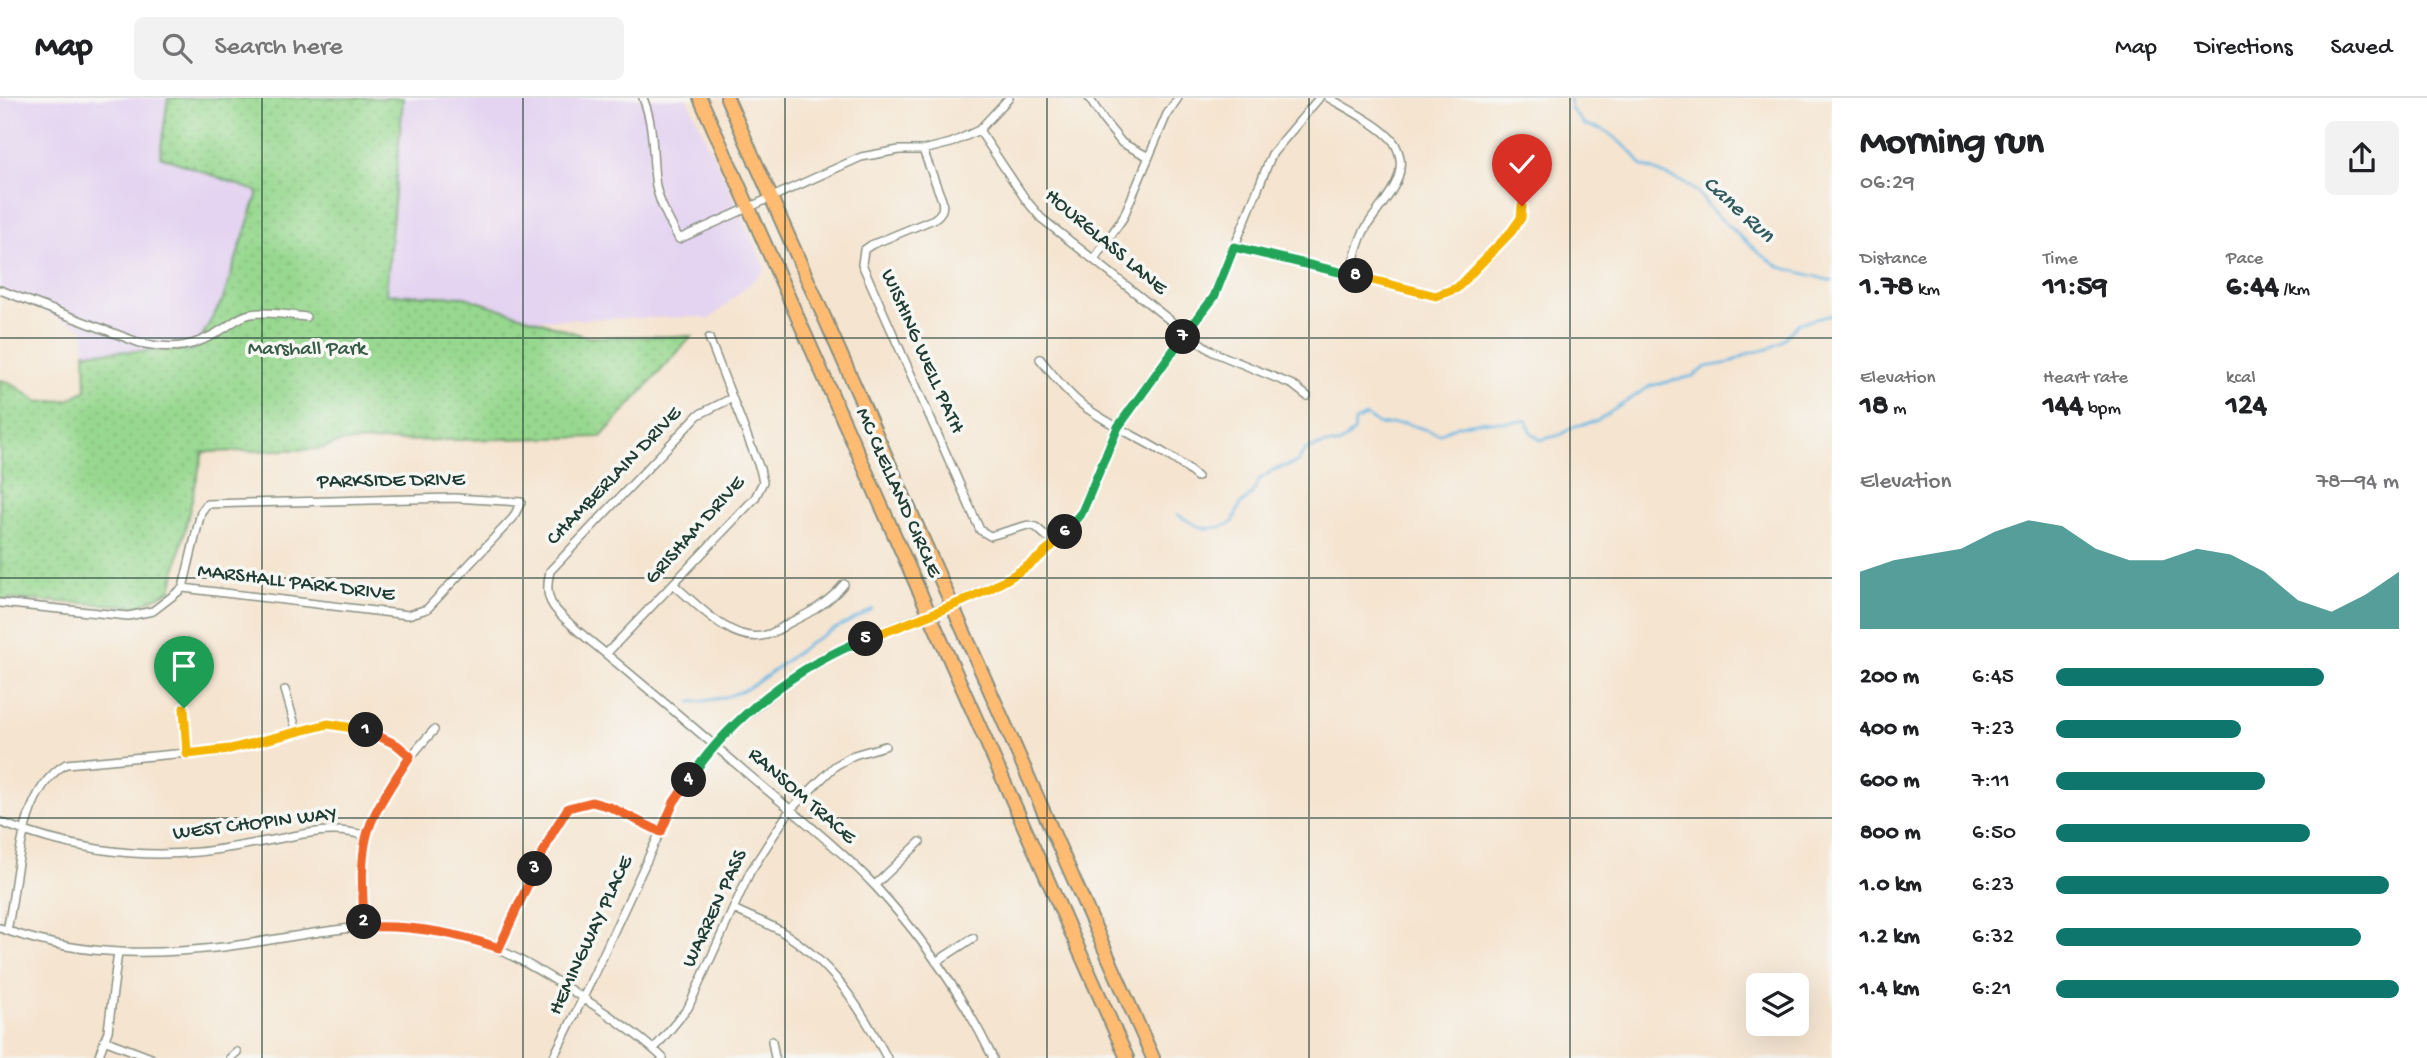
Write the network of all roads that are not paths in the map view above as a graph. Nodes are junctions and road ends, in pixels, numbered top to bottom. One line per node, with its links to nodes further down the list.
1 (643, 98): 14 (street)
2 (700, 98): 14 (highway, MC CLELLAND CIRCLE)
3 (727, 98): 12 (highway, MC CLELLAND CIRCLE)
4 (1009, 98): 9 (street)
5 (1089, 98): 11 (street)
6 (1178, 98): 11 (street)
7 (1319, 98): 15 (street, HEMINGWAY PLACE)
8 (1329, 98): 17 (street)
9 (979, 130): 10 (street); 16 (street, HOURGLASS LANE)
10 (923, 150): 12 (street); 27 (street, WISHING WELL PATH)
11 (1149, 157): 16 (street)
12 (770, 198): 14 (street); 33 (highway, MC CLELLAND CIRCLE)
13 (1522, 206): 17 (street)
14 (749, 208): 35 (highway, MC CLELLAND CIRCLE)
15 (1234, 247): 17 (street); 20 (street, HEMINGWAY PLACE)
16 (1094, 259): 20 (street, HOURGLASS LANE)
17 (1349, 275)
18 (0, 290): 19 (street)
19 (306, 317)
20 (1186, 333): 23 (street, HOURGLASS LANE); 25 (street, HEMINGWAY PLACE)
21 (709, 338): 24 (street, GRISHAM DRIVE)
22 (1040, 359): 25 (street)
23 (1307, 396)
24 (732, 398): 28 (street, GRISHAM DRIVE); 31 (street, CHAMBERLAIN DRIVE)
25 (1118, 427): 26 (street); 27 (street, HEMINGWAY PLACE)
26 (1197, 477)
27 (1055, 544): 33 (street, HEMINGWAY PLACE)
28 (674, 584): 29 (street); 36 (street, GRISHAM DRIVE)
29 (844, 584)
30 (183, 588): 32 (street, MARSHALL PARK DRIVE); 34 (street, MARSHALL PARK DRIVE); 34 (street, PARKSIDE DRIVE)
31 (548, 597): 36 (street, RANSOM TRACE)
32 (0, 603)
33 (951, 605): 35 (street, HEMINGWAY PLACE); 73 (highway, MC CLELLAND CIRCLE)
34 (427, 609)
35 (929, 613): 41 (street, HEMINGWAY PLACE); 72 (highway, MC CLELLAND CIRCLE)
36 (606, 654): 41 (street, RANSOM TRACE)
37 (285, 690): 40 (street)
38 (184, 708): 43 (street)
39 (434, 730): 44 (street)
40 (298, 732): 43 (street); 44 (street)
41 (716, 746): 45 (street, RANSOM TRACE); 48 (street, HEMINGWAY PLACE)
42 (885, 746): 45 (street, WARREN PASS)
43 (187, 754): 47 (street)
44 (410, 756): 49 (street)
45 (790, 810): 51 (street, RANSOM TRACE); 52 (street, WARREN PASS)
46 (0, 822): 47 (street, WEST CHOPIN WAY)
47 (24, 832): 49 (street, WEST CHOPIN WAY); 54 (street)
48 (661, 832): 56 (street); 59 (street, HEMINGWAY PLACE)
49 (366, 836): 53 (street)
50 (920, 842): 51 (street)
51 (874, 885): 58 (street, RANSOM TRACE)
52 (734, 909): 62 (street, WARREN PASS); 64 (street)
53 (365, 927): 56 (street); 57 (street)
54 (3, 929): 57 (street)
55 (972, 938): 58 (street)
56 (499, 948): 59 (street)
57 (118, 952): 60 (street)
58 (936, 962): 71 (street, RANSOM TRACE)
59 (583, 998): 62 (street); 68 (street, HEMINGWAY PLACE)
60 (104, 1040): 65 (street); 66 (street)
61 (772, 1041): 70 (street)
62 (654, 1049): 69 (street)
63 (237, 1052): 67 (street)
64 (884, 1057)
65 (98, 1058)
66 (151, 1058)
67 (230, 1058)
68 (553, 1058)
69 (663, 1058)
70 (775, 1058)
71 (993, 1058)
72 (1127, 1058)
73 (1153, 1058)

